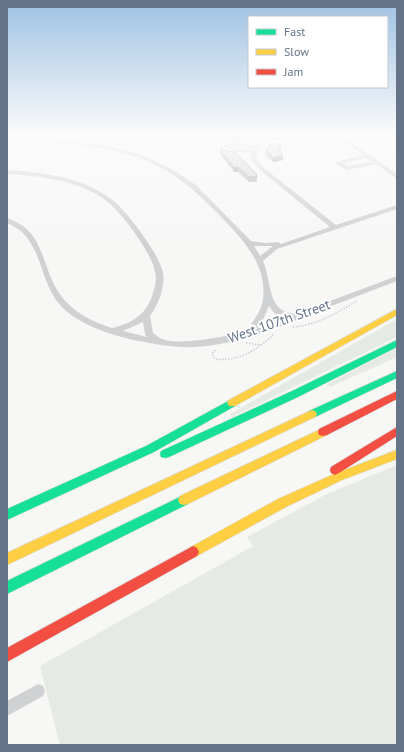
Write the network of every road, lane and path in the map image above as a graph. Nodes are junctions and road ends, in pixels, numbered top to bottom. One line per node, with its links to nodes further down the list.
1 (170, 171): 9 (street)
2 (265, 171): 8 (street)
3 (388, 171): 5 (street)
4 (7, 172): 16 (street)
5 (397, 177)
6 (397, 207): 8 (street)
7 (7, 220): 19 (street, West 107th Street)
8 (335, 228): 10 (street)
9 (249, 243): 10 (street); 11 (street)
10 (288, 243): 11 (street)
11 (259, 260): 13 (street)
12 (397, 278): 17 (street, West 107th Street)
13 (267, 295): 17 (street); 21 (street)
14 (360, 300): 18 (path)
15 (397, 312): 34 (highway)
16 (146, 315): 19 (street); 22 (street)
17 (296, 317): 21 (street, West 107th Street)
18 (291, 327)
19 (110, 332): 22 (street, West 107th Street)
20 (275, 332): 25 (path)
21 (247, 335): 22 (street, West 107th Street)
22 (162, 343)
23 (243, 343): 25 (path)
24 (397, 343): 31 (highway)
25 (261, 345): 26 (path)
26 (218, 348)
27 (397, 374): 36 (highway)
28 (397, 395): 37 (highway)
29 (397, 431): 33 (highway)
30 (397, 454): 33 (highway)
31 (158, 457)
32 (93, 486): 34 (highway)
33 (282, 503): 38 (highway)
34 (31, 505): 35 (highway)
35 (7, 516)
36 (7, 559)
37 (7, 588)
38 (7, 655)
39 (38, 691): 40 (street)
40 (7, 710)

